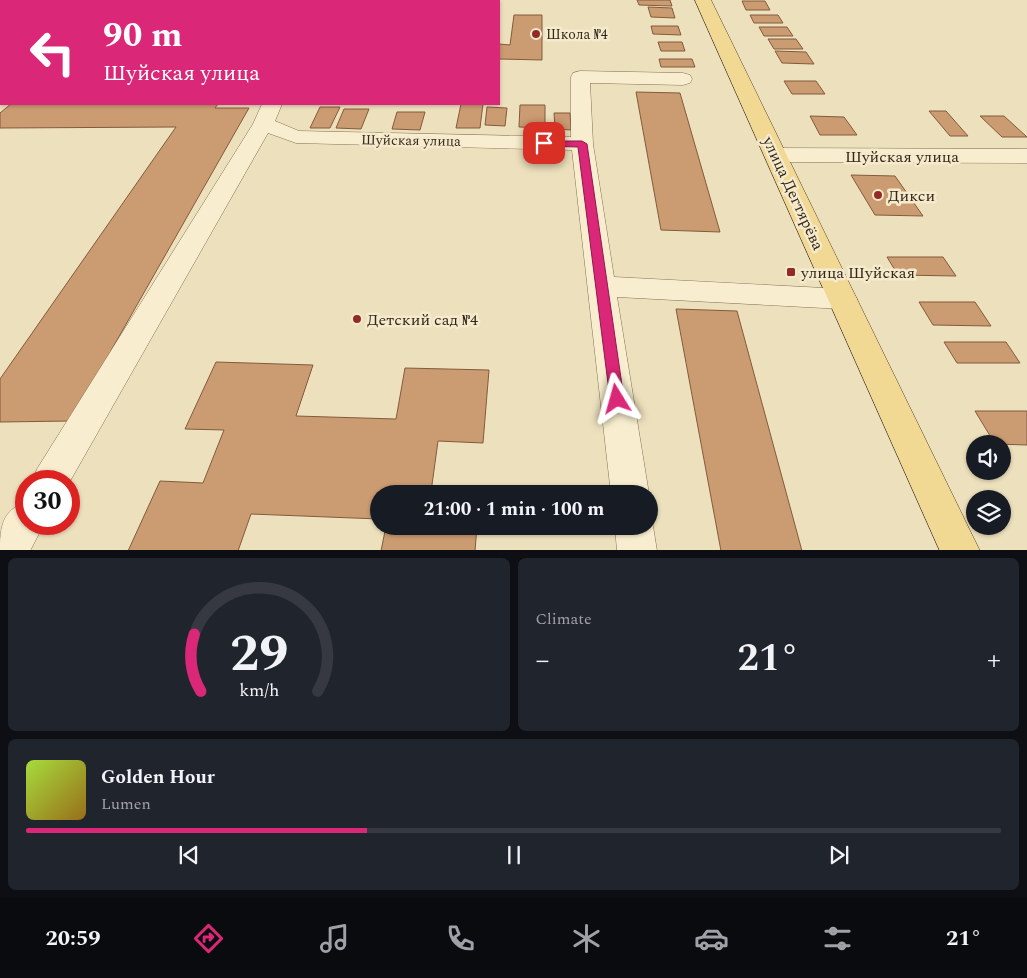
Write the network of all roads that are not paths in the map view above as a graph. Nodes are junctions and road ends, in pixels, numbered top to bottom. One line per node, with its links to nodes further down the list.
1 (703, 0): 5 (main road, улица Дегтярёва)
2 (682, 79): 4 (street)
3 (268, 114): 4 (street, Шуйская улица); 9 (street)
4 (582, 144): 7 (street)
5 (777, 155): 6 (street, Шуйская улица); 8 (main road, улица Дегтярёва)
6 (1027, 156)
7 (602, 286): 8 (street); 10 (street)
8 (844, 300): 15 (main road, улица Дегтярёва)
9 (57, 470)
10 (629, 485)
11 (17, 535): 13 (street)
12 (635, 535): 14 (street)
13 (8, 550)
14 (637, 550)
15 (960, 550)

